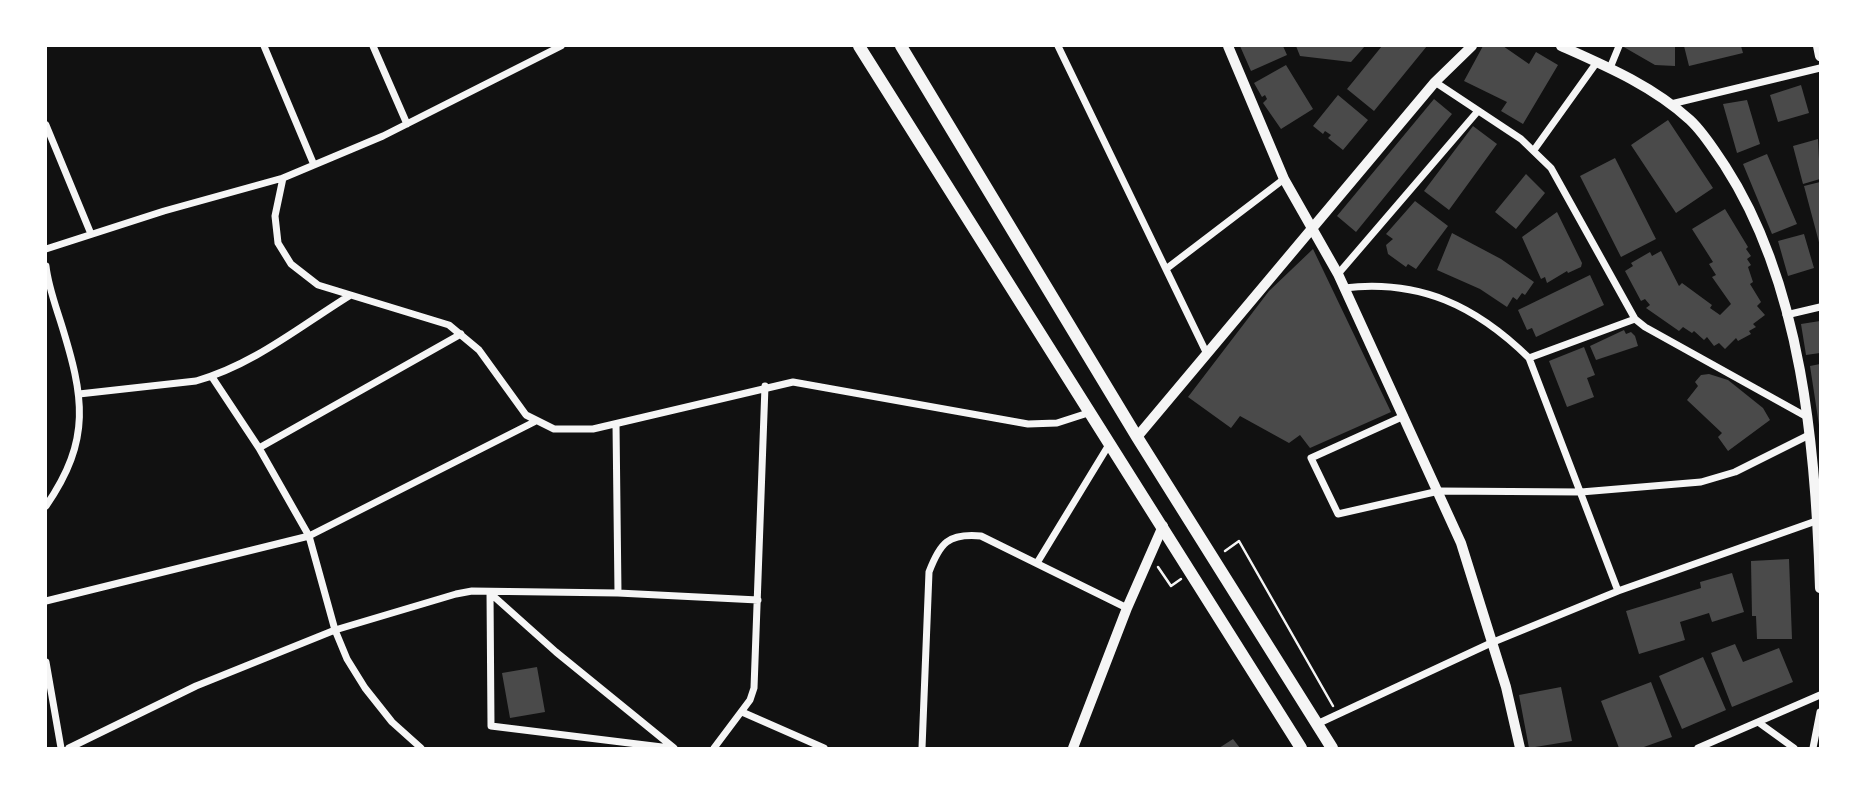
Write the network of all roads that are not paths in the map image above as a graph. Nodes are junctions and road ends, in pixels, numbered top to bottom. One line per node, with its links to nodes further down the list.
1 (264, 46): 22 (street)
2 (373, 46): 19 (street)
3 (561, 46): 19 (street)
4 (859, 46): 42 (highway)
5 (901, 46): 48 (highway)
6 (1058, 46): 29 (street)
7 (1227, 46): 24 (street)
8 (1472, 46): 16 (street)
9 (1561, 46): 13 (street)
10 (1619, 46): 14 (street)
11 (1818, 46): 12 (street)
12 (1821, 56)
13 (1597, 62): 14 (street); 21 (street)
14 (1610, 68): 17 (street)
15 (1821, 68): 17 (street)
16 (1435, 82): 18 (street); 25 (street)
17 (1671, 104): 34 (street)
18 (1478, 111): 21 (street); 30 (street)
19 (407, 124): 22 (street)
20 (46, 125): 26 (street)
21 (1534, 149): 35 (street)
22 (314, 165): 23 (street)
23 (283, 177): 26 (street); 32 (street)
24 (1284, 179): 25 (street); 29 (street)
25 (1310, 228): 30 (street); 37 (street)
26 (91, 234): 27 (street)
27 (46, 250)
28 (46, 266): 41 (street)
29 (1166, 269): 37 (street)
30 (1338, 274): 31 (street)
31 (1344, 288): 38 (street); 43 (street)
32 (349, 296): 36 (street); 39 (street)
33 (1821, 307): 34 (street)
34 (1786, 315): 44 (street)
35 (1635, 319): 38 (street); 44 (street)
36 (461, 334): 45 (street); 50 (street)
37 (1206, 352): 48 (street)
38 (1529, 358): 52 (street)
39 (212, 377): 41 (street); 50 (street)
40 (765, 386): 42 (street); 46 (street); 62 (street)
41 (79, 394): 53 (street)
42 (1091, 412): 49 (highway)
43 (1404, 416): 51 (street); 51 (street)
44 (1807, 417): 47 (street)
45 (534, 422): 46 (street); 56 (street)
46 (616, 424): 61 (street)
47 (1809, 435): 52 (street); 54 (street)
48 (1137, 437): 72 (highway)
49 (1111, 443): 55 (highway); 57 (street)
50 (259, 448): 56 (street)
51 (1439, 491): 52 (street); 66 (street)
52 (1581, 492): 59 (street)
53 (46, 506)
54 (1816, 521): 58 (street); 59 (street)
55 (1163, 526): 64 (street); 81 (highway)
56 (309, 536): 63 (street); 65 (street)
57 (1037, 564): 64 (street); 79 (street)
58 (1821, 588)
59 (1618, 591): 66 (street)
60 (490, 592): 61 (street); 65 (street); 76 (street); 76 (street)
61 (618, 593): 62 (street)
62 (758, 600): 69 (street)
63 (46, 601)
64 (1127, 608): 80 (street)
65 (335, 630): 74 (street); 75 (street)
66 (1492, 643): 72 (street); 83 (street)
67 (46, 662): 73 (street)
68 (1821, 695): 71 (street)
69 (742, 712): 77 (street); 78 (street)
70 (1821, 712): 86 (street)
71 (1758, 722): 84 (street); 85 (street)
72 (1317, 724): 82 (highway)
73 (61, 748)
74 (69, 748)
75 (421, 748)
76 (672, 748)
77 (714, 748)
78 (824, 748)
79 (922, 748)
80 (1073, 748)
81 (1301, 748)
82 (1332, 748)
83 (1520, 748)
84 (1698, 748)
85 (1794, 748)
86 (1814, 748)

